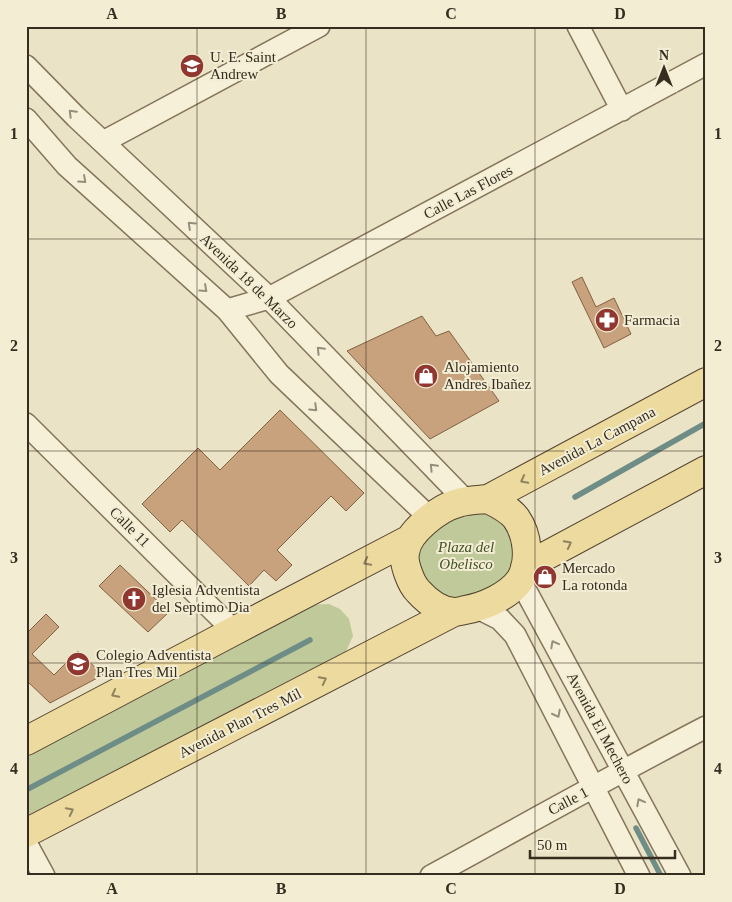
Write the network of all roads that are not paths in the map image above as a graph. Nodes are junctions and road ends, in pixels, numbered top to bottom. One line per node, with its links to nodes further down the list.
1 (319, 26): 7 (street)
2 (578, 26): 5 (street)
3 (706, 64): 5 (street, Calle Las Flores)
4 (26, 66): 7 (street, Avenida 18 de Marzo, one-way to 4)
5 (622, 110): 8 (street, Calle Las Flores)
6 (26, 119): 9 (street, one-way to 9)
7 (103, 142): 8 (street, Avenida 18 de Marzo, one-way to 7)
8 (269, 298): 9 (street, Calle Las Flores); 13 (street, Avenida 18 de Marzo, one-way to 8)
9 (227, 310): 14 (street, one-way to 14)
10 (706, 382): 13 (main road, Avenida La Campana, one-way to 13)
11 (26, 424): 18 (street, Calle 11)
12 (706, 470): 16 (main road, one-way to 12)
13 (478, 500): 14 (main road); 16 (main road)
14 (429, 517): 15 (main road)
15 (410, 539): 17 (main road); 18 (main road, one-way to 18)
16 (522, 573): 17 (main road); 21 (street, Avenida El Mechero, one-way to 16)
17 (466, 610): 22 (street, one-way to 22); 23 (main road, Avenida Plan Tres Mil, one-way to 17)
18 (234, 630): 20 (main road, one-way to 20)
19 (706, 727): 21 (street, Calle 1)
20 (30, 734)
21 (623, 770): 22 (street, Calle 1); 28 (street, Avenida El Mechero, one-way to 21)
22 (594, 787): 26 (street, Calle 1); 27 (street)
23 (26, 833)
24 (26, 843): 25 (street)
25 (44, 876)
26 (431, 876)
27 (639, 876)
28 (680, 876)

